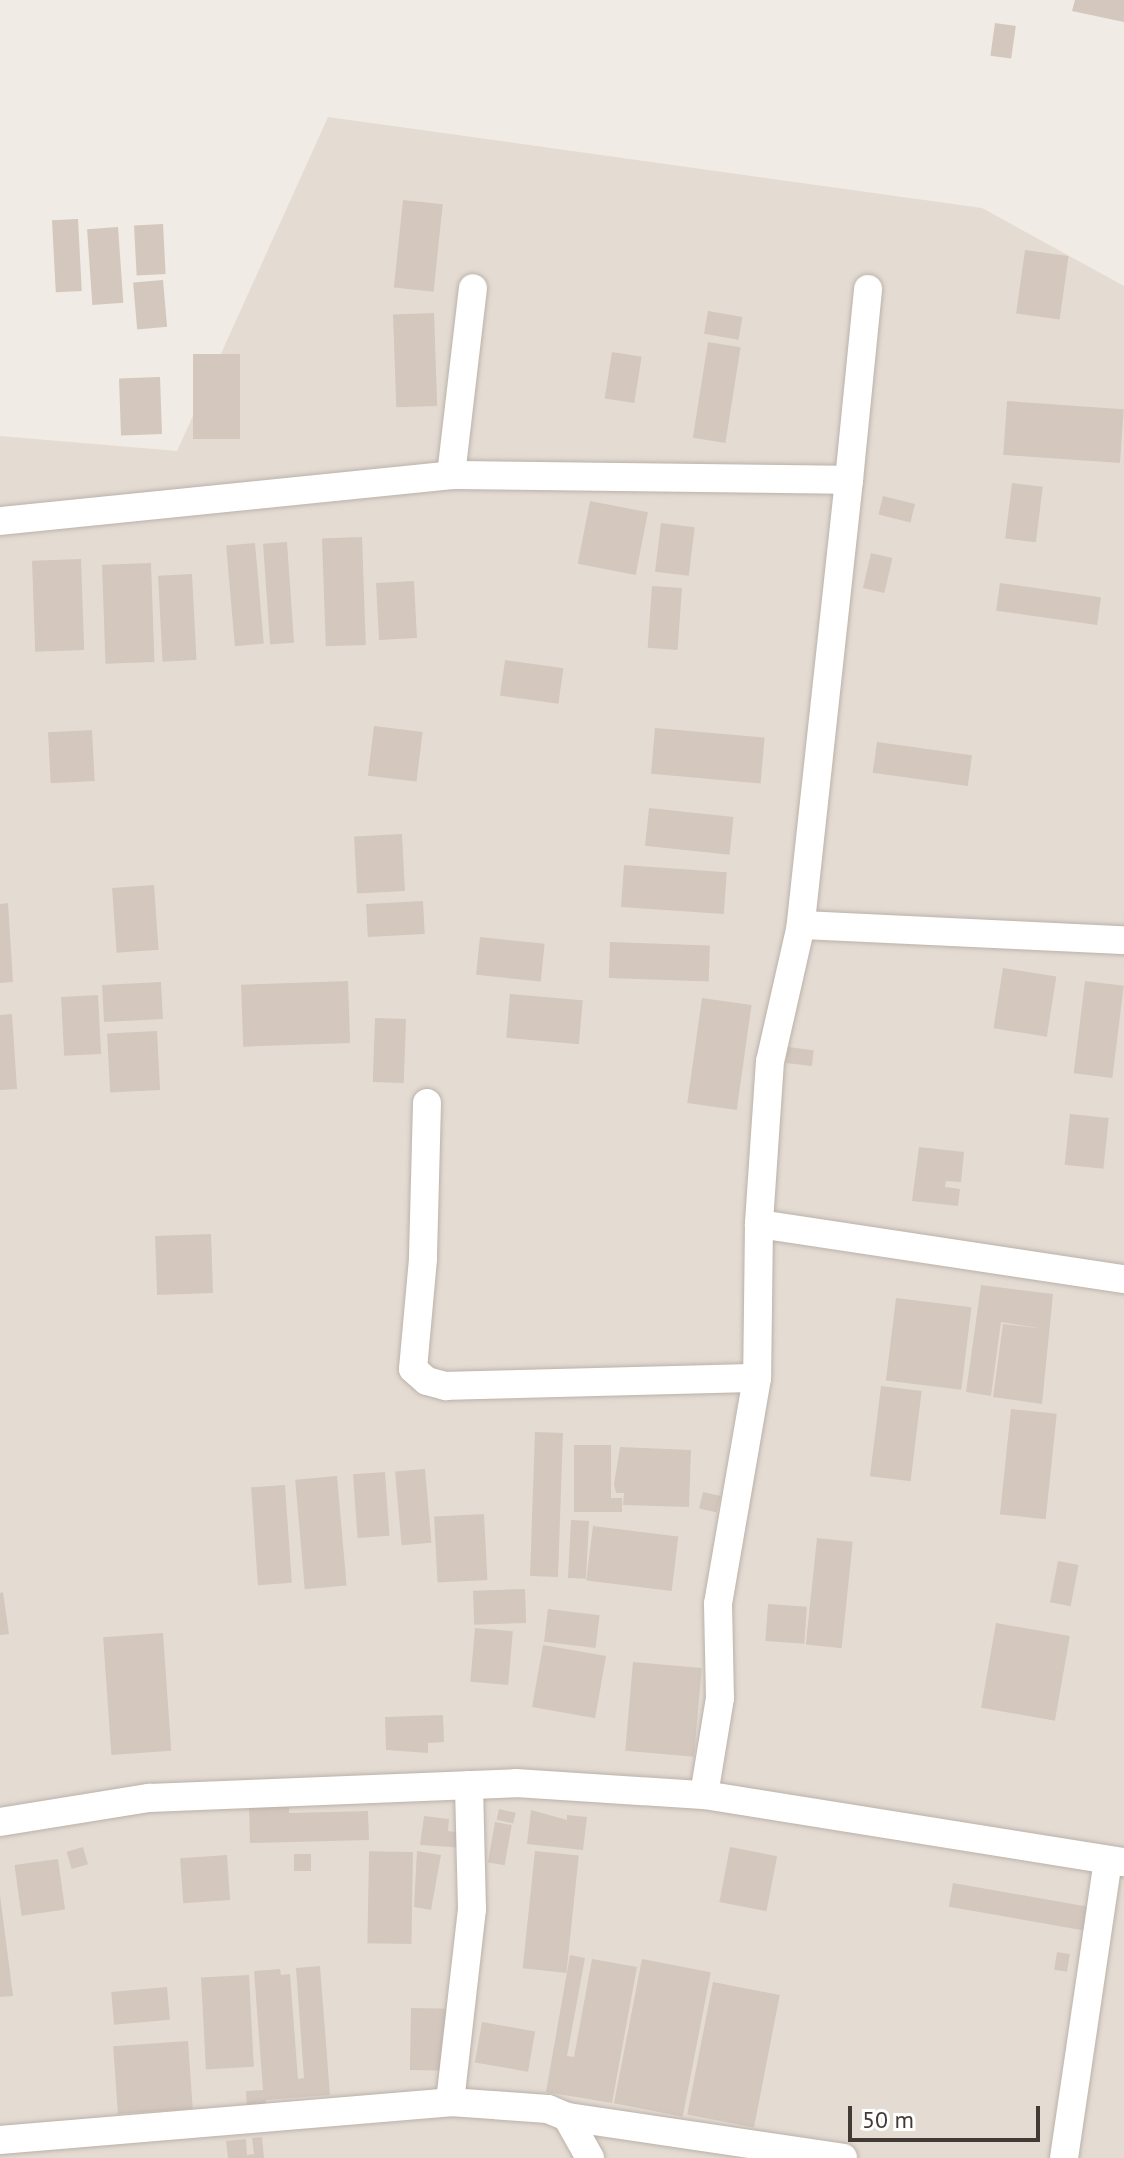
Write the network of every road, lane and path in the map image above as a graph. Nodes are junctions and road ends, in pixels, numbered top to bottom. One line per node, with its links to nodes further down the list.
1 (473, 288): 3 (street)
2 (868, 289): 4 (street)
3 (451, 475): 4 (street); 5 (street)
4 (849, 480): 6 (street)
5 (0, 521)
6 (801, 925): 7 (street); 9 (street)
7 (1124, 940)
8 (427, 1103): 11 (street)
9 (759, 1224): 10 (street); 11 (street)
10 (1124, 1279)
11 (757, 1378): 13 (street)
12 (469, 1785): 13 (street); 14 (street); 16 (street)
13 (704, 1795): 15 (street)
14 (0, 1822)
15 (1116, 1861): 21 (street)
16 (450, 2102): 17 (street); 18 (street)
17 (567, 2117): 19 (street); 20 (street)
18 (0, 2140)
19 (590, 2158)
20 (843, 2158)
21 (1064, 2158)

